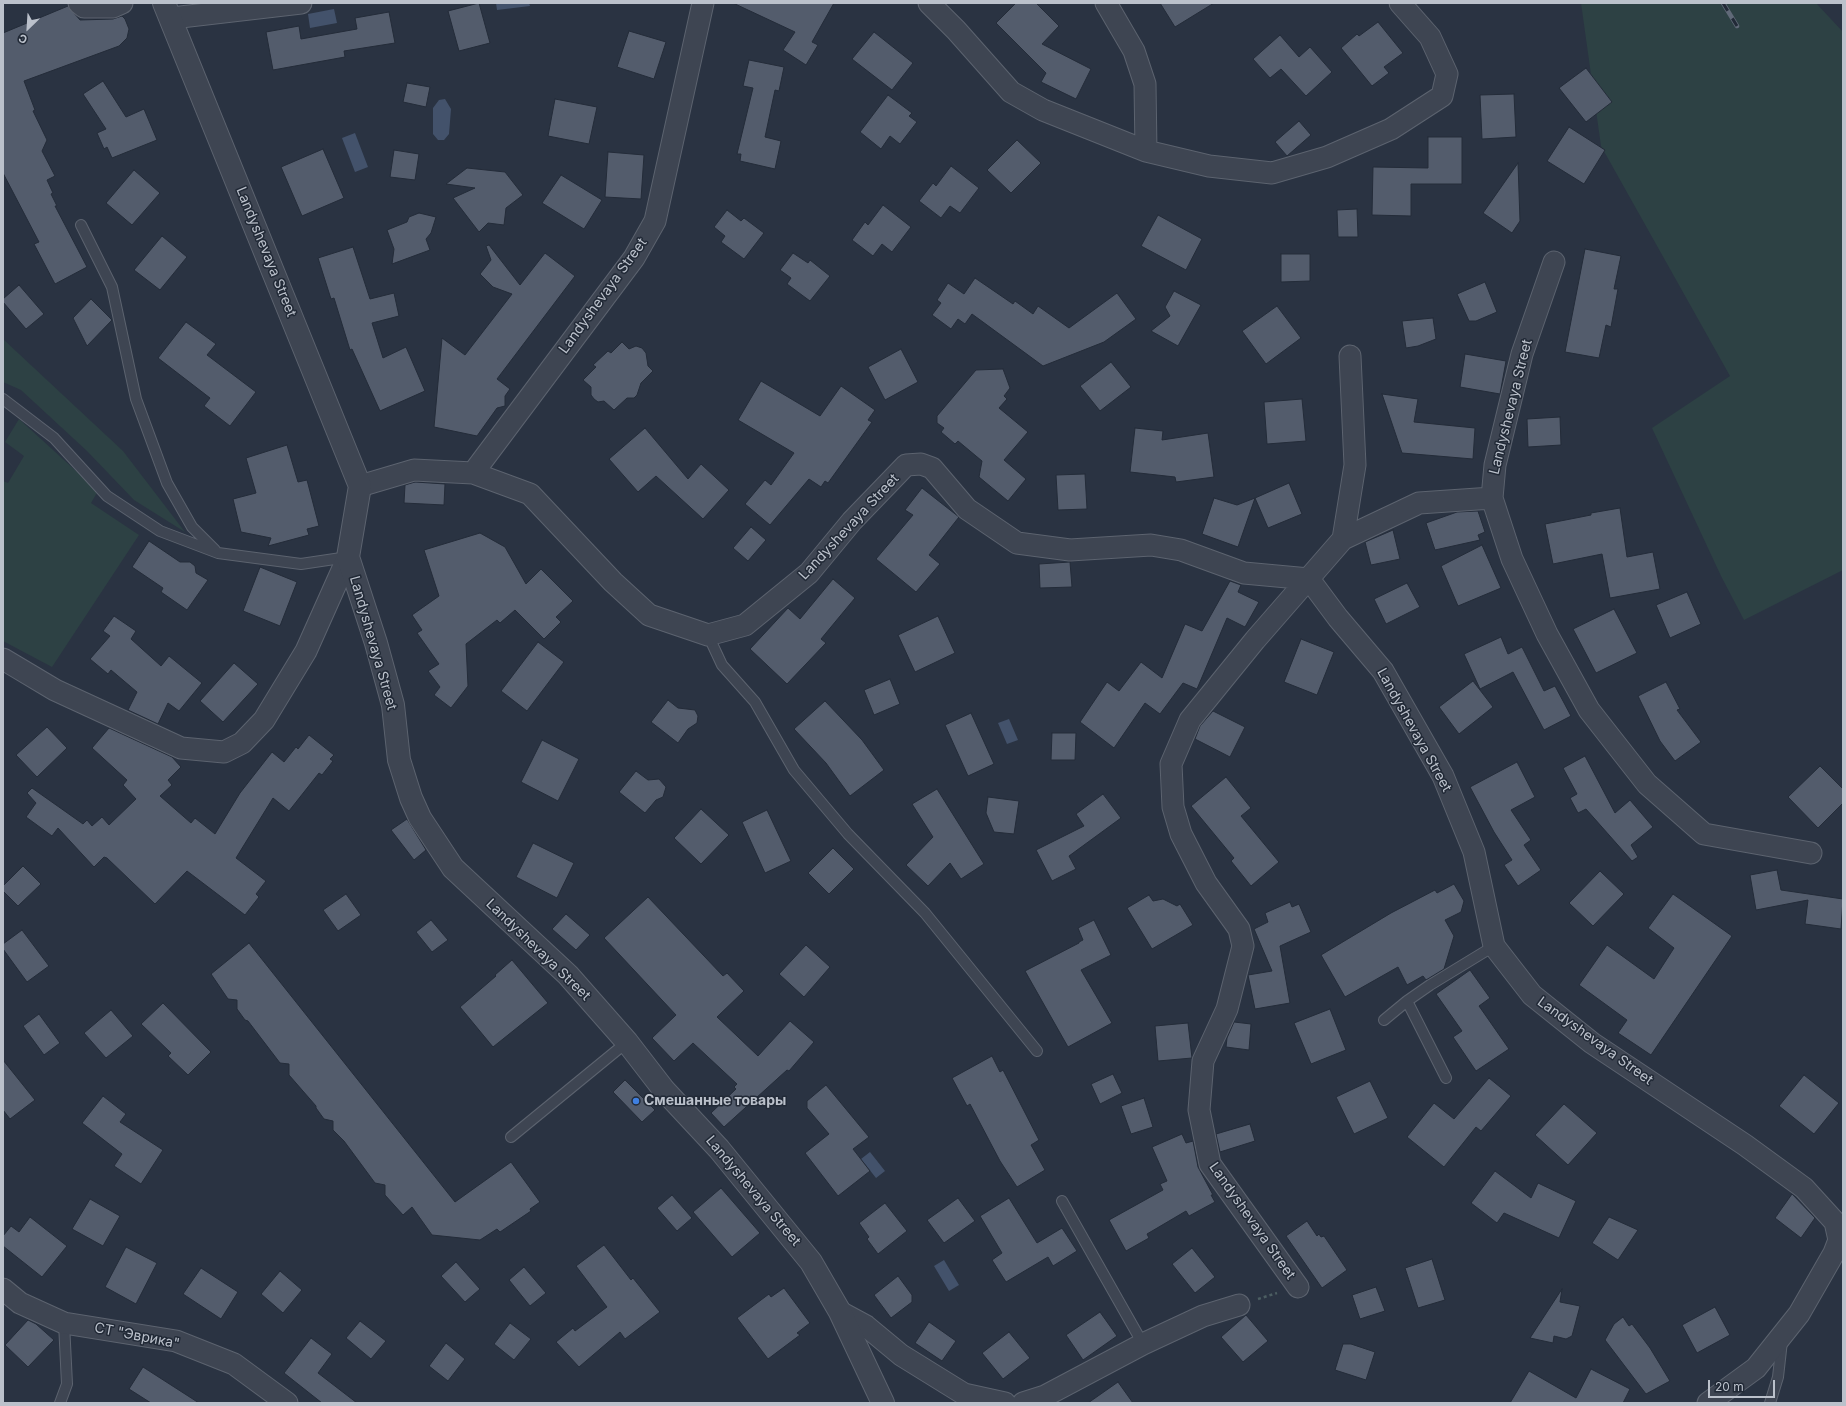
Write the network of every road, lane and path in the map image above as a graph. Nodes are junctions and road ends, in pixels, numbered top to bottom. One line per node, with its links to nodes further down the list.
1 (78, 3): 2 (street)
2 (122, 3)
3 (301, 3): 8 (street, Landyshevaya Street)
4 (703, 3): 14 (street, Landyshevaya Street)
5 (929, 3): 9 (street)
6 (1106, 3): 9 (street)
7 (1400, 3): 9 (street)
8 (168, 10): 15 (street, Landyshevaya Street)
9 (1146, 151)
10 (81, 225): 18 (lane)
11 (1554, 262): 16 (street, Landyshevaya Street)
12 (1350, 356): 17 (street)
13 (3, 399): 18 (lane)
14 (473, 473): 15 (street); 21 (street)
15 (360, 486): 19 (street, Landyshevaya Street)
16 (1492, 498): 17 (street); 23 (street, Landyshevaya Street)
17 (1343, 539): 20 (street, Landyshevaya Street)
18 (218, 553): 19 (lane)
19 (348, 557): 22 (street, Landyshevaya Street); 27 (street, Landyshevaya Street)
20 (1309, 579): 21 (street, Landyshevaya Street); 24 (street, Landyshevaya Street); 32 (street, Landyshevaya Street)
21 (708, 635): 28 (lane)
22 (3, 659)
23 (1811, 853)
24 (1494, 946): 25 (lane); 37 (street, Landyshevaya Street)
25 (1407, 1001): 26 (lane); 29 (lane)
26 (1384, 1020)
27 (627, 1042): 30 (lane); 35 (street, Landyshevaya Street)
28 (1037, 1051)
29 (1446, 1078)
30 (511, 1137)
31 (1062, 1201): 38 (lane)
32 (1298, 1288): 34 (path)
33 (3, 1289): 36 (street, СТ "Эврика")
34 (1239, 1305): 38 (street)
35 (840, 1312): 41 (street, Landyshevaya Street); 42 (street)
36 (64, 1323): 39 (lane); 40 (street, СТ "Эврика")
37 (1782, 1337): 44 (street, Landyshevaya Street); 45 (lane)
38 (1144, 1344): 43 (street)
39 (60, 1403)
40 (287, 1403)
41 (883, 1403)
42 (1005, 1403)
43 (1023, 1403)
44 (1708, 1403)
45 (1770, 1403)

